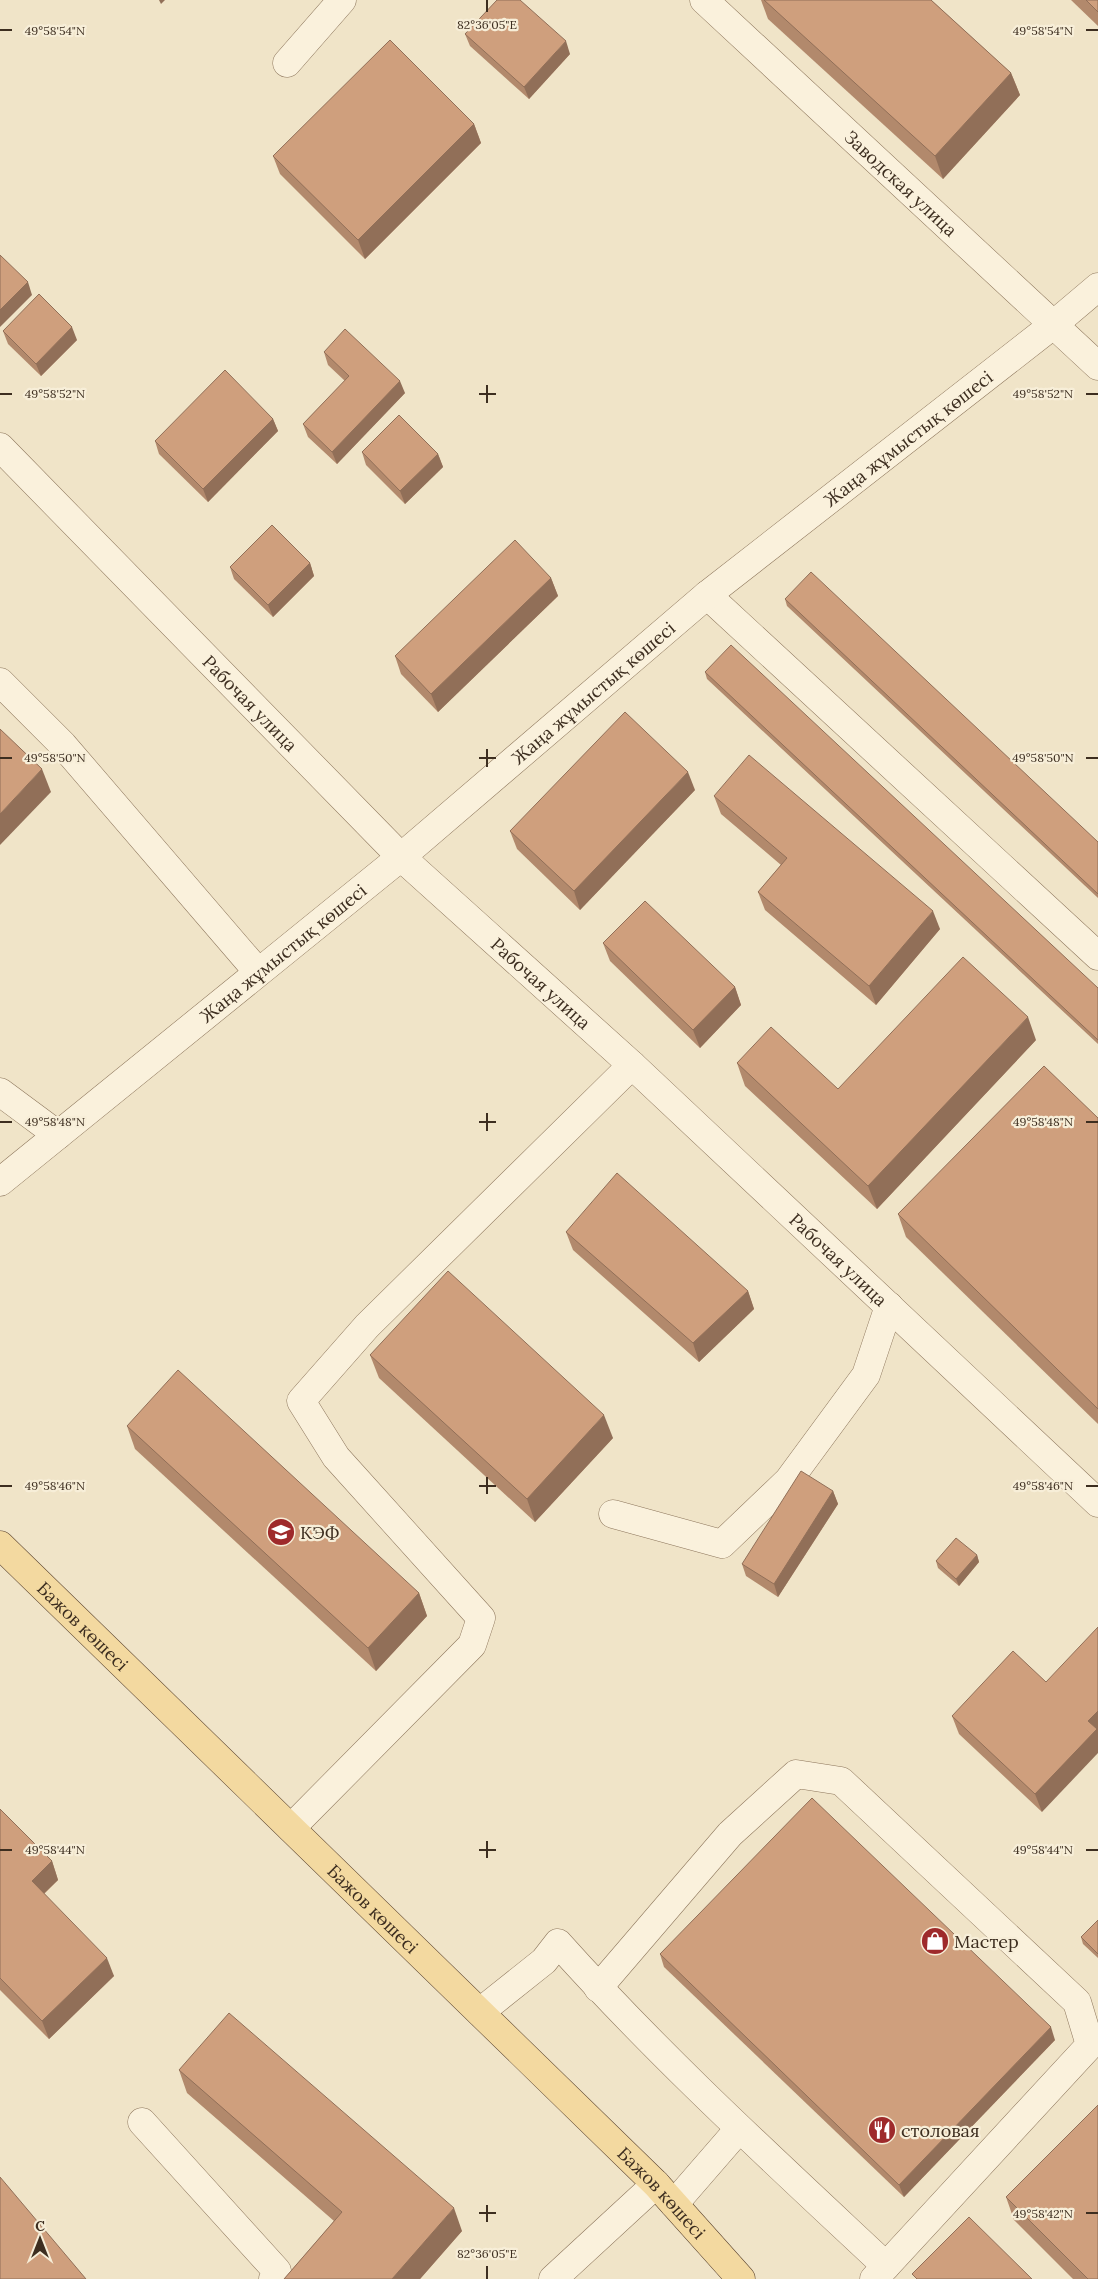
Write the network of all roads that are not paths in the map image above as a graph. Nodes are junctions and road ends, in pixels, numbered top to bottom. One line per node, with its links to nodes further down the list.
1 (342, 0): 3 (street)
2 (704, 0): 5 (street, Заводская улица)
3 (287, 63)
4 (1098, 287): 5 (street, Жаңа жұмыстық көшесі)
5 (1053, 325): 6 (street, Заводская улица); 8 (street, Жаңа жұмыстық көшесі)
6 (1098, 366)
7 (0, 447): 10 (street, Рабочая улица)
8 (706, 595): 10 (street, Жаңа жұмыстық көшесі); 11 (street)
9 (0, 682): 12 (street)
10 (401, 857): 12 (street, Жаңа жұмыстық көшесі); 13 (street, Рабочая улица)
11 (1098, 956)
12 (258, 972): 15 (street, Жаңа жұмыстық көшесі)
13 (632, 1065): 17 (street, Рабочая улица); 21 (street)
14 (0, 1092): 15 (street)
15 (58, 1135): 16 (street, Жаңа жұмыстық көшесі)
16 (0, 1182)
17 (889, 1306): 18 (street, Рабочая улица); 19 (street)
18 (1098, 1503)
19 (613, 1514)
20 (0, 1545): 21 (main road, Бажов көшесі)
21 (290, 1828): 23 (main road, Бажов көшесі)
22 (598, 1988): 23 (street); 25 (street); 28 (street)
23 (480, 2012): 26 (main road, Бажов көшесі)
24 (142, 2122): 30 (street)
25 (739, 2128): 27 (street); 28 (street)
26 (656, 2184): 27 (main road, Бажов көшесі); 29 (street)
27 (674, 2204): 31 (main road, Бажов көшесі)
28 (880, 2272)
29 (569, 2274)
30 (274, 2279)
31 (741, 2279)

